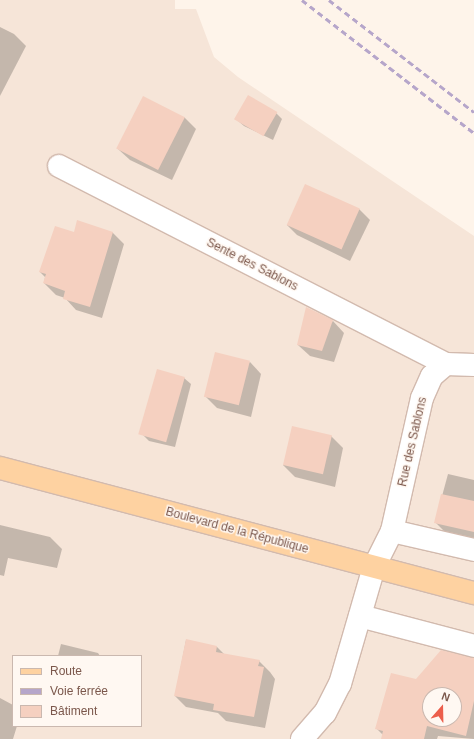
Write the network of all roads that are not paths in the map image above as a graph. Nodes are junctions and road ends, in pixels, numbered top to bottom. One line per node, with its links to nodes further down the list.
1 (59, 166): 2 (street, Sente des Sablons)
2 (446, 364): 3 (street); 5 (street, Rue des Sablons)
3 (474, 365)
4 (0, 468): 7 (main road, Boulevard de la République)
5 (392, 531): 6 (street); 7 (street, Rue des Sablons)
6 (474, 550)
7 (374, 567): 8 (main road, Boulevard de la République); 9 (street, Rue des Sablons)
8 (474, 593)
9 (360, 616): 10 (street); 11 (street, Rue des Sablons)
10 (474, 646)
11 (302, 739)

